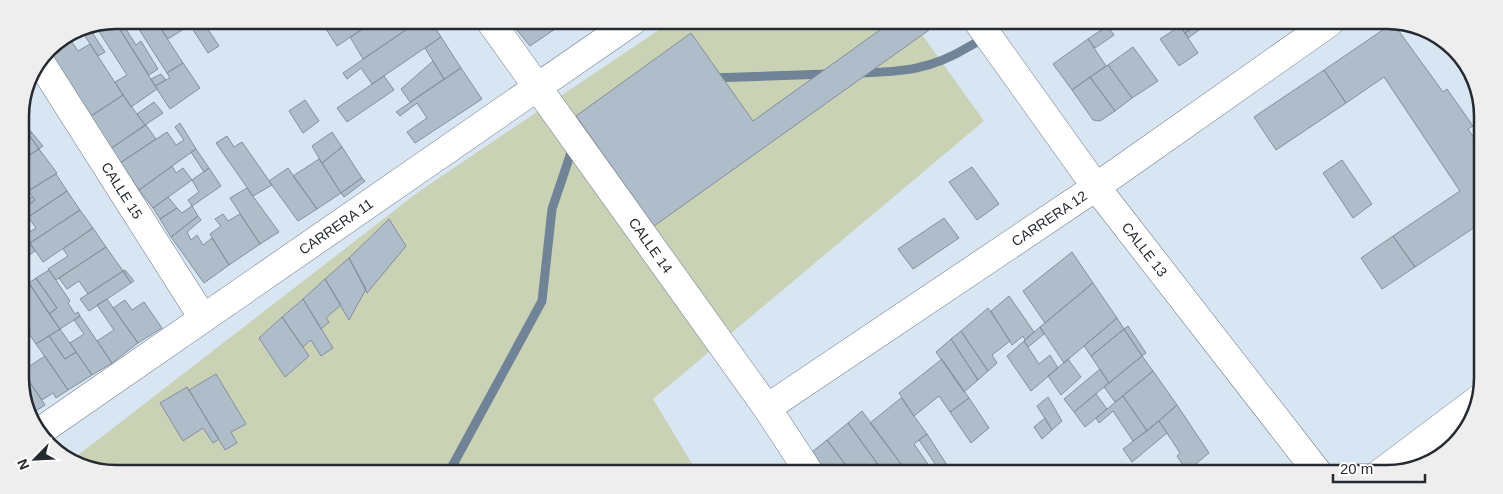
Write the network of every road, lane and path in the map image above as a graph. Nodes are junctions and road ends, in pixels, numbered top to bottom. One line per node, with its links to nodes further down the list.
1 (496, 29): 6 (street, CALLE 14)
2 (620, 29): 6 (street, CARRERA 11)
3 (983, 29): 7 (street, CALLE 13)
4 (1320, 29): 7 (street, CARRERA 12)
5 (44, 68): 8 (street, CALLE 15)
6 (536, 86): 8 (street, CARRERA 11); 10 (street, CALLE 14)
7 (1096, 187): 10 (street, CARRERA 12); 13 (street, CALLE 13)
8 (203, 318): 11 (street, CARRERA 11)
9 (1470, 406): 14 (street)
10 (766, 408): 12 (street, CALLE 14)
11 (45, 428)
12 (804, 465)
13 (1312, 465)
14 (1391, 465)

